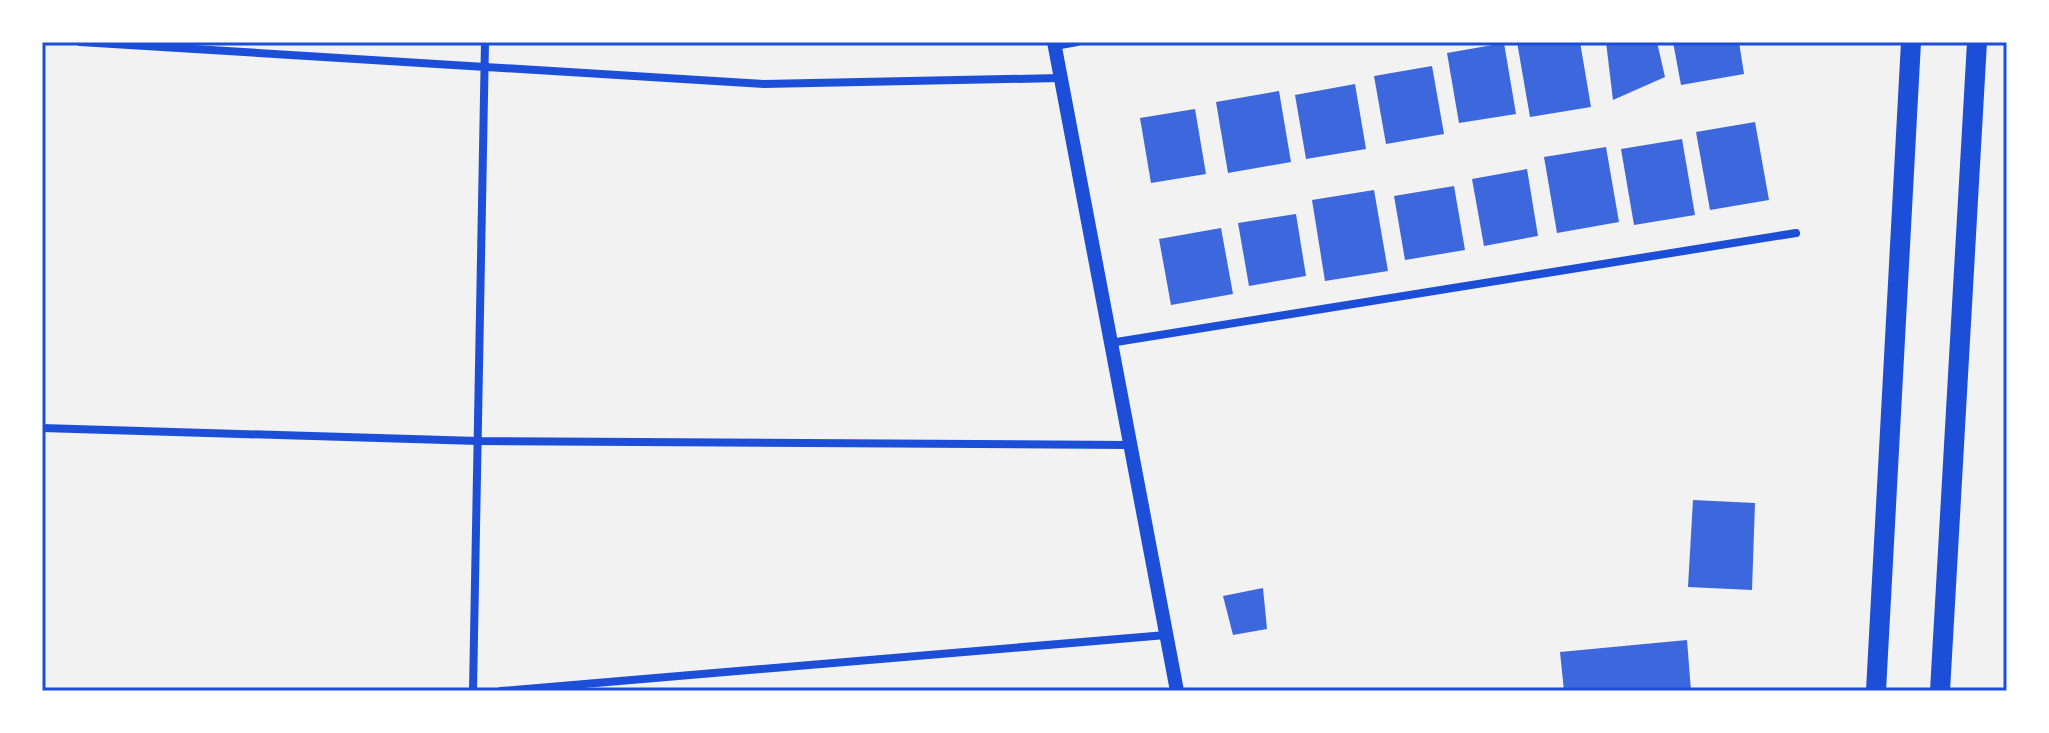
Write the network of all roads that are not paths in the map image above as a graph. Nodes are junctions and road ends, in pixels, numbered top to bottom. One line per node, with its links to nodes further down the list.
1 (80, 42): 7 (street)
2 (485, 42): 7 (street)
3 (1077, 42): 6 (street)
4 (1911, 42): 18 (main road)
5 (1977, 42): 19 (main road)
6 (1054, 44): 8 (street)
7 (484, 69): 8 (street); 12 (street)
8 (1060, 78): 10 (street)
9 (1796, 233): 10 (street)
10 (1110, 343): 13 (street)
11 (42, 428): 12 (street)
12 (478, 441): 13 (street); 15 (street)
13 (1129, 445): 14 (street)
14 (1166, 635): 16 (street); 17 (street)
15 (473, 691)
16 (501, 691)
17 (1177, 691)
18 (1876, 691)
19 (1940, 691)

